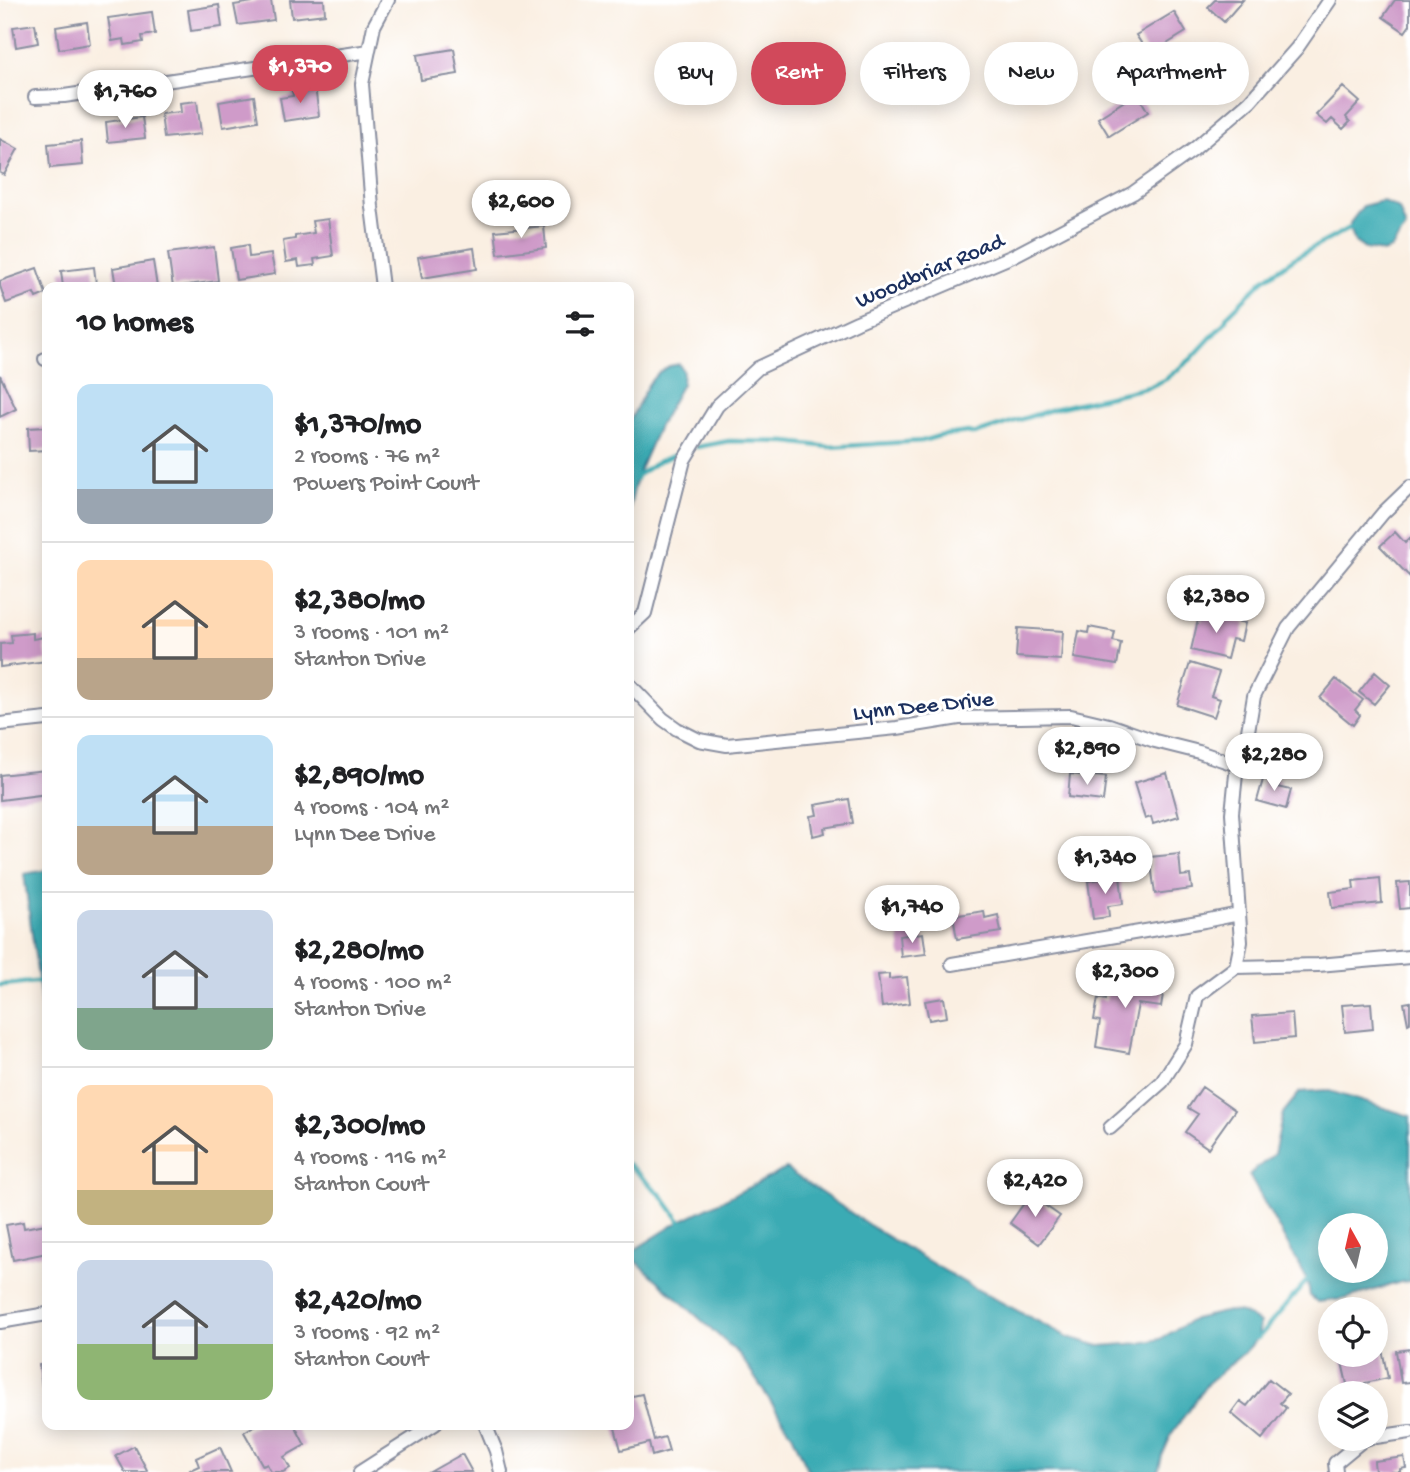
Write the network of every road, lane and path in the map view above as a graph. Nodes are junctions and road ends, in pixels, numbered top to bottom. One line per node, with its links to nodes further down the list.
1 (387, 0): 3 (street)
2 (1330, 0): 7 (street, Woodbriar Road)
3 (369, 51): 4 (street); 5 (street)
4 (35, 97)
5 (381, 282)
6 (1410, 487): 11 (street)
7 (634, 623)
8 (634, 689): 11 (street, Lynn Dee Drive)
9 (42, 720): 10 (street)
10 (0, 724)
11 (1237, 765): 12 (street)
12 (1239, 914): 14 (street); 15 (street)
13 (1410, 957): 15 (street)
14 (952, 964)
15 (1236, 967): 16 (street)
16 (1110, 1128)
17 (42, 1315): 18 (street)
18 (0, 1322)
19 (426, 1430): 24 (street)
20 (487, 1430): 25 (street)
21 (1410, 1432): 22 (street)
22 (1388, 1435)
23 (1350, 1451): 26 (street)
24 (360, 1472)
25 (501, 1472)
26 (1336, 1472)

